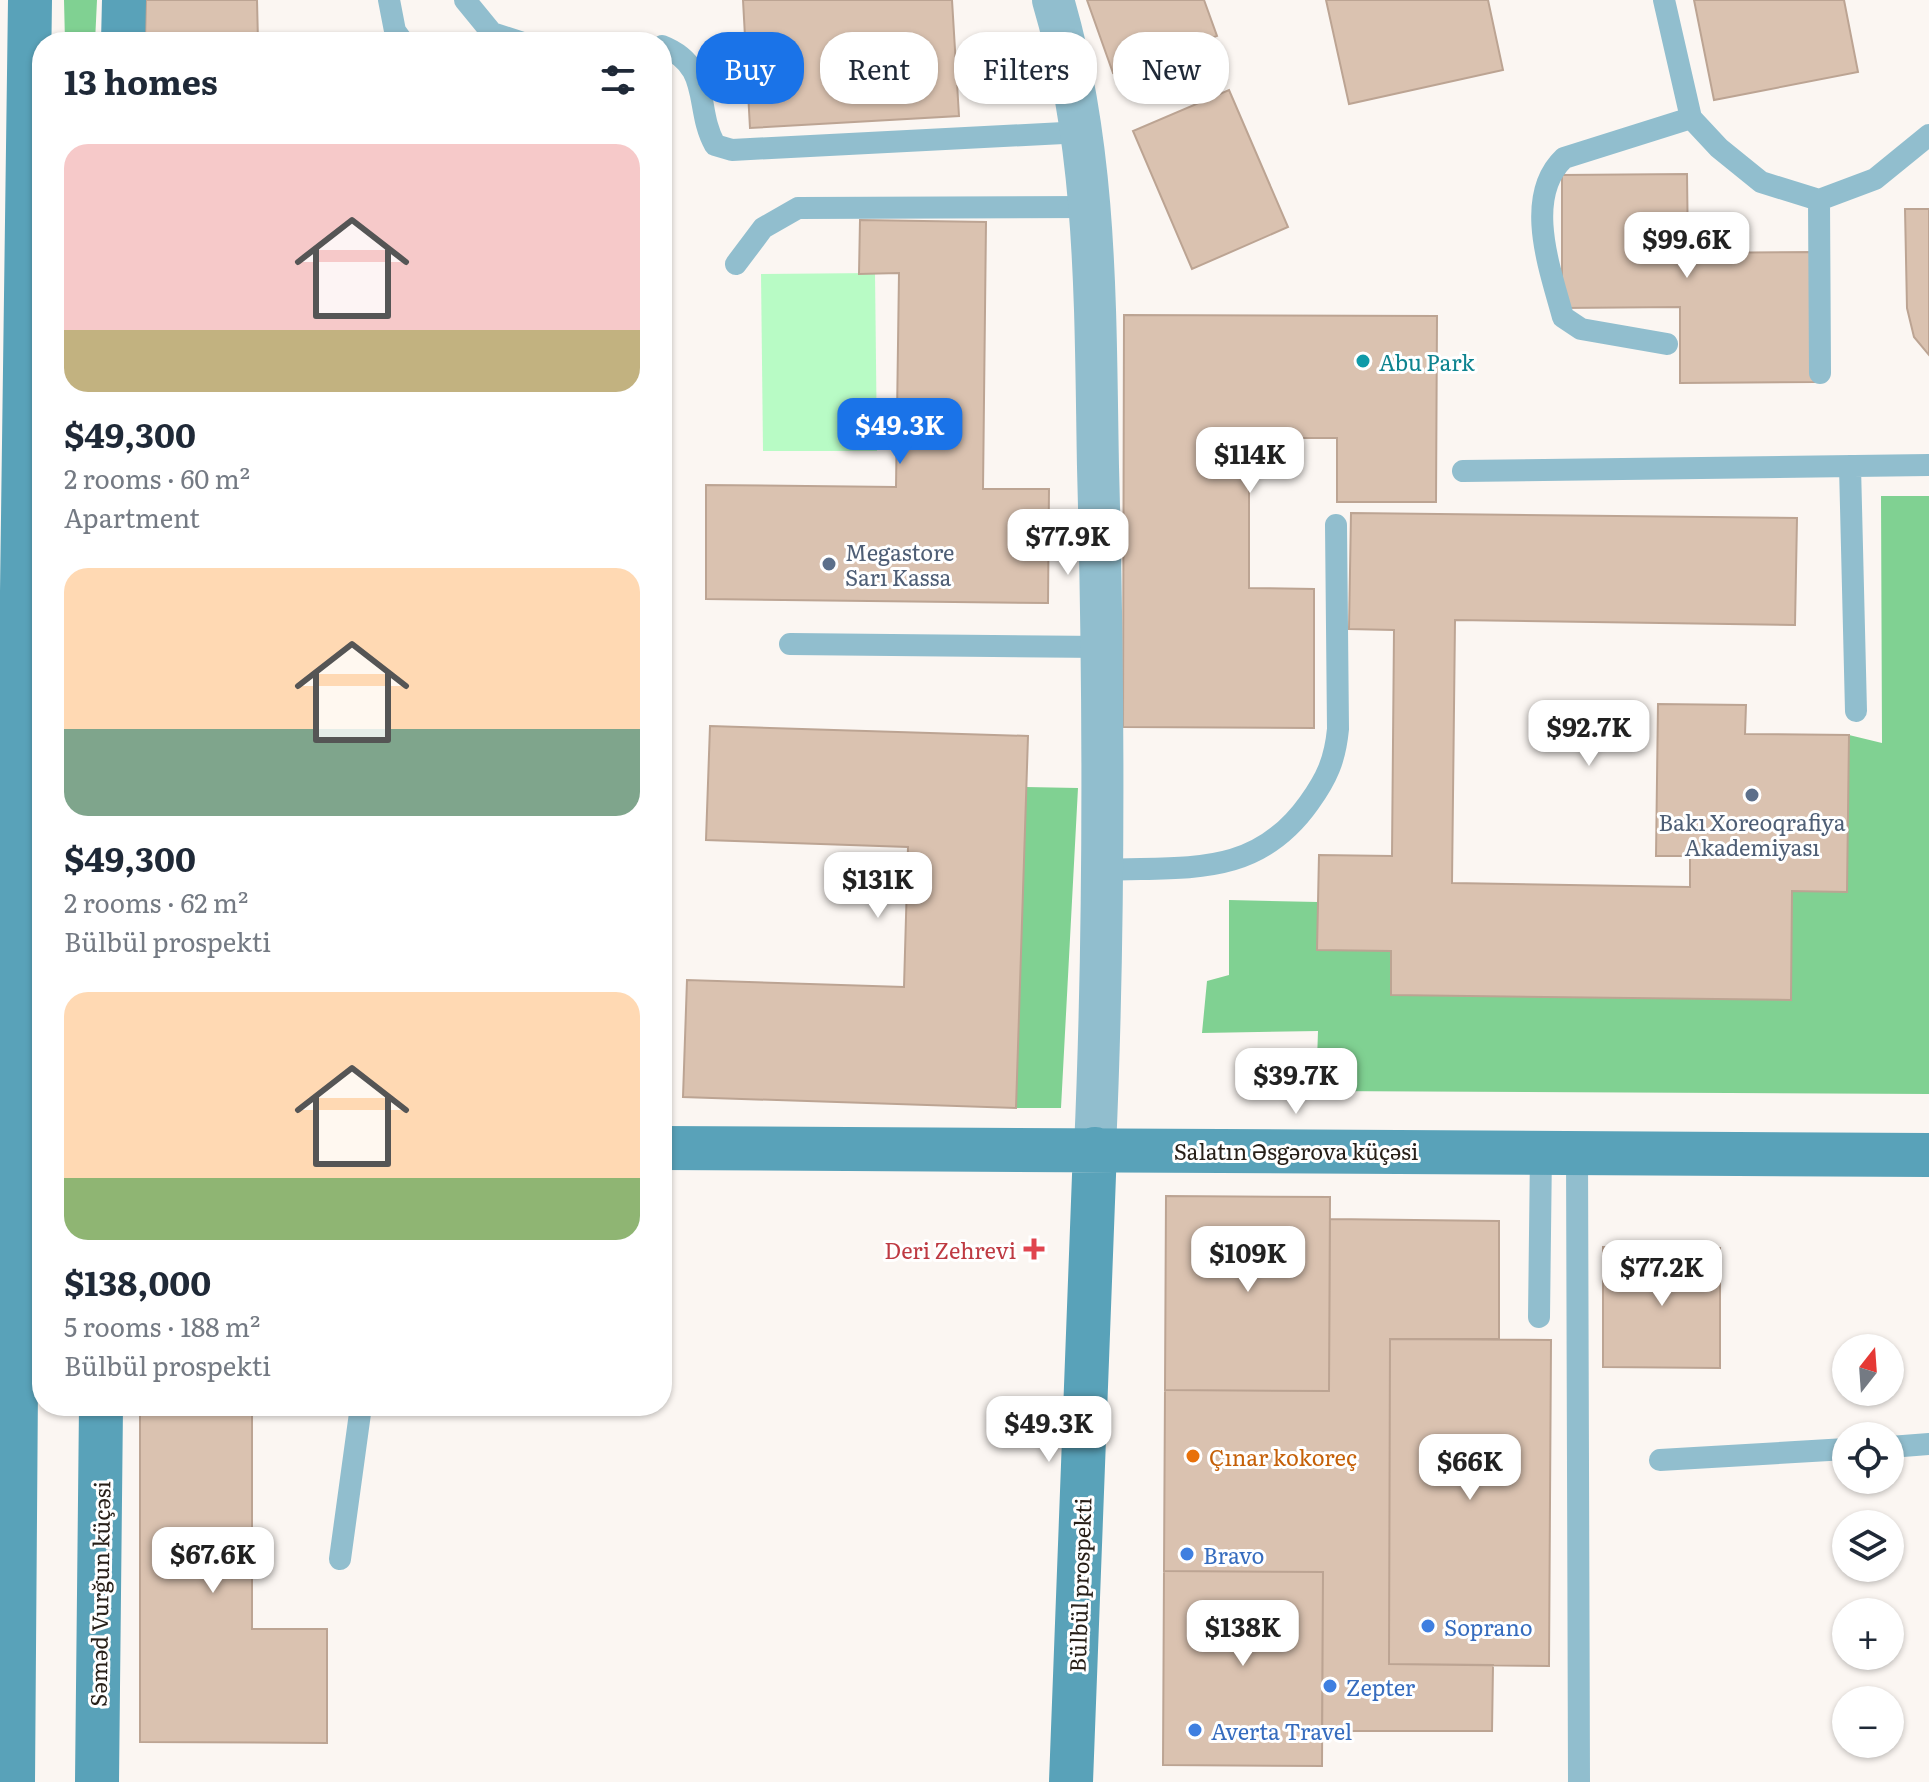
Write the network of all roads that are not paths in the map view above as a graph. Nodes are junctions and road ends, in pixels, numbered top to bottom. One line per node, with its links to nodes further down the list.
1 (30, 0): 14 (main road)
2 (124, 0): 7 (main road)
3 (389, 0): 8 (lane)
4 (465, 0): 9 (lane)
5 (1053, 0): 12 (street)
6 (1664, 0): 11 (lane)
7 (123, 32)
8 (396, 32)
9 (491, 32)
10 (672, 50): 12 (lane)
11 (1691, 118): 15 (lane); 18 (lane)
12 (1083, 132): 16 (street)
13 (1929, 135): 15 (lane)
14 (14, 139): 28 (main road)
15 (1819, 200): 19 (lane)
16 (1090, 207): 17 (lane); 25 (street)
17 (736, 264)
18 (1667, 344)
19 (1820, 373)
20 (1929, 465): 21 (lane)
21 (1850, 466): 22 (lane); 26 (lane)
22 (1463, 471)
23 (1336, 525): 27 (lane)
24 (790, 644): 25 (lane)
25 (1103, 647): 27 (street)
26 (1856, 711)
27 (1102, 870): 30 (street)
28 (20, 1144): 41 (main road)
29 (672, 1148): 30 (main road, Salatın Əsgərova küçəsi)
30 (1095, 1149): 31 (main road, Salatın Əsgərova küçəsi); 43 (main road, Bülbül prospekti)
31 (1559, 1152): 32 (main road, Salatın Əsgərova küçəsi); 33 (lane); 44 (lane)
32 (1929, 1155)
33 (1539, 1317)
34 (101, 1416): 42 (main road, Səməd Vurğun küçəsi)
35 (360, 1416): 40 (lane)
36 (1929, 1444): 37 (lane)
37 (1904, 1446)
38 (1832, 1450): 39 (lane)
39 (1660, 1460)
40 (340, 1559)
41 (13, 1782)
42 (97, 1782)
43 (1071, 1782)
44 (1579, 1782)

